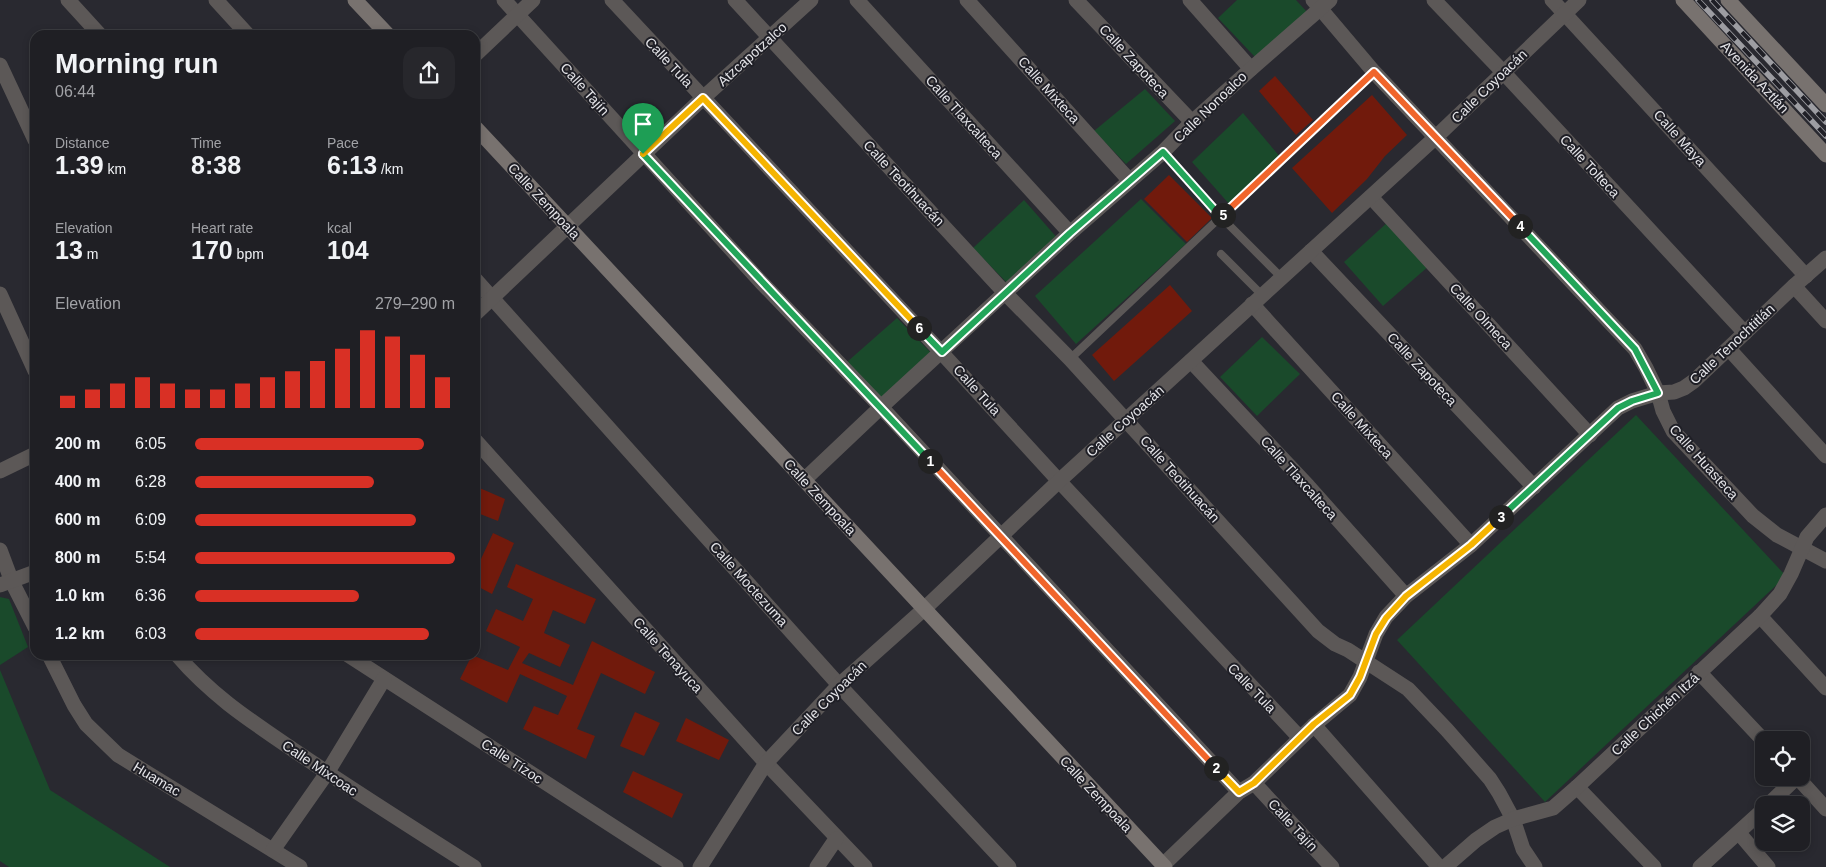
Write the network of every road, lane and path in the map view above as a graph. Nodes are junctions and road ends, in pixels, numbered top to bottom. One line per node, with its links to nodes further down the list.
1 (68, 0): 21 (street)
2 (216, 0): 22 (street)
3 (355, 0): 23 (street)
4 (504, 0): 20 (street, Calle Tajín)
5 (533, 0): 20 (street)
6 (612, 0): 30 (street, Calle Tula)
7 (735, 0): 24 (street, Calle Teotihuacán)
8 (811, 0): 24 (street, Atzcapotzalco)
9 (857, 0): 45 (street, Calle Tlaxcalteca)
10 (967, 0): 41 (street, Calle Mixteca)
11 (1076, 0): 34 (street, Calle Zapoteca)
12 (1190, 0): 27 (street)
13 (1434, 0): 29 (street, Calle Tolteca)
14 (1552, 0): 19 (street, Calle Maya)
15 (1579, 0): 19 (street, Calle Coyoacán)
16 (1683, 0): 40 (street, Avenida Aztlán)
17 (1728, 0): 31 (street)
18 (1321, 3): 27 (street, Calle Nonoalco); 28 (street, Calle Huasteca)
19 (1565, 13): 29 (street, Calle Coyoacán); 50 (street, Calle Maya)
20 (518, 14): 25 (street); 39 (street, Calle Tajín)
21 (95, 30)
22 (243, 30)
23 (383, 30)
24 (770, 38): 30 (street, Atzcapotzalco); 53 (street, Calle Teotihuacán)
25 (480, 50)
26 (0, 65): 32 (street)
27 (1251, 69): 34 (street, Calle Nonoalco)
28 (1374, 72): 37 (street, Calle Huasteca); 43 (lane)
29 (1504, 73): 37 (street, Calle Coyoacán); 58 (street, Calle Tolteca)
30 (703, 98): 39 (street, Atzcapotzalco); 60 (street, Calle Tula)
31 (1826, 105)
32 (23, 113): 33 (street); 35 (street)
33 (30, 121)
34 (1192, 122): 38 (street, Calle Nonoalco)
35 (30, 129)
36 (480, 133): 44 (street, Calle Zempoala)
37 (1436, 137): 42 (street, Calle Coyoacán); 64 (street, Calle Huasteca)
38 (1163, 152): 41 (street, Calle Nonoalco); 43 (lane)
39 (643, 154): 44 (street, Atzcapotzalco); 65 (street, Calle Tajín)
40 (1826, 155)
41 (1130, 181): 45 (street, Calle Nonoalco)
42 (1371, 197): 46 (street, Calle Coyoacán); 67 (street, Calle Olmeca)
43 (1221, 217): 49 (lane); 61 (lane)
44 (567, 225): 54 (street, Atzcapotzalco); 72 (street, Calle Zempoala)
45 (1070, 233): 53 (street, Calle Nonoalco)
46 (1310, 251): 49 (street, Calle Coyoacán); 74 (street, Calle Zapoteca)
47 (1220, 254): 55 (lane)
48 (1826, 258): 50 (street, Calle Tenochtitlán)
49 (1282, 278): 55 (street, Calle Coyoacán)
50 (1800, 281): 57 (street, Calle Maya); 58 (street, Calle Tenochtitlán)
51 (480, 285): 54 (street, Calle Moctezuma)
52 (0, 294): 62 (street)
53 (1006, 294): 60 (street, Calle Nonoalco); 61 (street, Calle Teotihuacán)
54 (492, 298): 56 (street, Atzcapotzalco); 93 (street, Calle Moctezuma)
55 (1257, 300): 63 (street, Calle Coyoacán); 77 (street, Calle Mixteca)
56 (480, 309)
57 (1826, 321)
58 (1745, 333): 59 (street, Calle Tenochtitlán)
59 (1729, 349): 64 (street, Calle Tenochtitlán); 70 (street)
60 (942, 352): 65 (street, Calle Nonoalco); 73 (street, Calle Tula)
61 (1070, 359): 66 (street, Calle Teotihuacán)
62 (30, 360)
63 (1191, 361): 66 (street, Calle Coyoacán); 83 (street, Calle Tlaxcalteca)
64 (1658, 393): 67 (street, Calle Tenochtitlán); 78 (street, Calle Huasteca)
65 (881, 407): 72 (street, Calle Nonoalco); 76 (street, Calle Tajín)
66 (1126, 420): 73 (street, Calle Coyoacán); 90 (street, Calle Teotihuacán)
67 (1590, 435): 74 (street, Calle Tenochtitlán)
68 (480, 446): 98 (street, Calle Tenayuca)
69 (30, 456): 71 (street)
70 (1826, 456)
71 (0, 471)
72 (804, 480): 84 (street, Calle Zempoala)
73 (1059, 481): 76 (street, Calle Coyoacán); 97 (street, Calle Tula)
74 (1534, 487): 77 (street, Calle Tenochtitlán)
75 (1826, 516): 78 (street, Calle Chichén Itzá)
76 (1001, 536): 84 (street, Calle Coyoacán); 104 (street, Calle Tajín)
77 (1471, 545): 83 (street, Calle Tenochtitlán)
78 (1803, 548): 80 (street, Calle Huasteca); 85 (street, Calle Chichén Itzá)
79 (0, 550): 82 (street)
80 (1826, 561)
81 (30, 574): 82 (street)
82 (6, 583): 86 (street)
83 (1406, 596): 90 (street, Calle Tenochtitlán)
84 (923, 610): 93 (street, Calle Coyoacán); 112 (street, Calle Zempoala)
85 (1760, 616): 91 (street, Calle Chichén Itzá); 94 (street)
86 (30, 619)
87 (52, 660): 111 (street, Huamac)
88 (181, 660): 99 (street, Calle Mixcoac)
89 (356, 660): 92 (street, Calle Tízoc)
90 (1366, 663): 95 (street, Calle Tenochtitlán); 108 (street, Calle Teotihuacán)
91 (1699, 672): 96 (street); 103 (street, Calle Chichén Itzá)
92 (384, 679): 99 (street); 115 (street, Calle Tízoc)
93 (839, 685): 98 (street, Calle Coyoacán); 119 (street, Calle Moctezuma)
94 (1826, 688)
95 (1314, 724): 97 (street, Calle Tenochtitlán); 121 (street)
96 (1755, 731)
97 (1300, 738): 100 (street, Calle Tenochtitlán)
98 (766, 763): 110 (street, Calle Tenayuca); 116 (street, Calle Coyoacán)
99 (327, 773): 111 (street); 114 (street, Calle Mixcoac)
100 (1254, 783): 104 (street, Calle Tenochtitlán); 120 (street, Calle Tajín)
101 (1788, 786): 105 (street)
102 (1804, 786): 106 (street)
103 (1577, 787): 108 (street, Calle Chichén Itzá); 124 (street)
104 (1239, 792): 112 (street, Calle Tenochtitlán)
105 (1778, 796)
106 (1826, 809)
107 (1755, 817): 109 (street)
108 (1513, 819): 122 (street, Calle Chichén Itzá); 123 (street, Calle Teotihuacán)
109 (1739, 832): 125 (street); 126 (street)
110 (836, 839): 117 (street); 118 (street, Calle Tenayuca)
111 (273, 850): 113 (street, Huamac)
112 (1164, 866)
113 (300, 867)
114 (474, 867)
115 (676, 867)
116 (700, 867)
117 (817, 867)
118 (865, 867)
119 (1009, 867)
120 (1332, 867)
121 (1439, 867)
122 (1445, 867)
123 (1535, 867)
124 (1654, 867)
125 (1700, 867)
126 (1768, 867)

